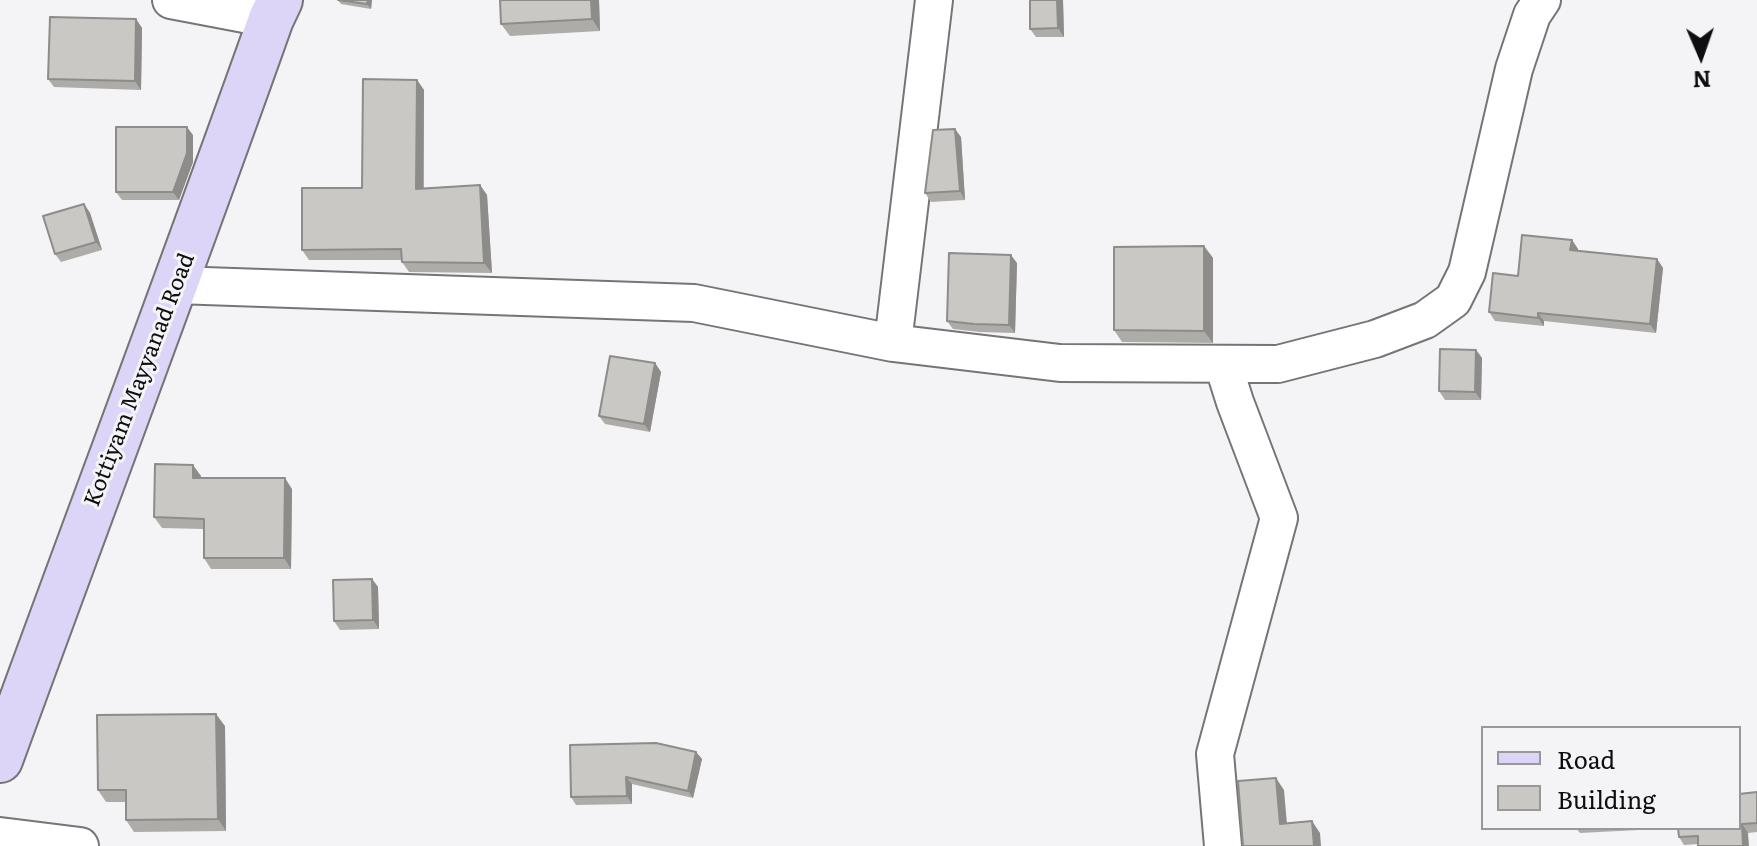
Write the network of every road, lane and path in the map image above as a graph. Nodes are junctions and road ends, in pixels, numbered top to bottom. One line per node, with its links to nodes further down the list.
1 (171, 0): 4 (street)
2 (934, 0): 6 (street)
3 (1542, 0): 7 (street)
4 (276, 9): 5 (main road, Kottiyam Mayyanad Road)
5 (176, 285): 6 (street); 8 (main road, Kottiyam Mayyanad Road)
6 (893, 343): 7 (street)
7 (1223, 364): 11 (street)
8 (0, 760)
9 (0, 836): 10 (street)
10 (80, 846)
11 (1223, 846)

